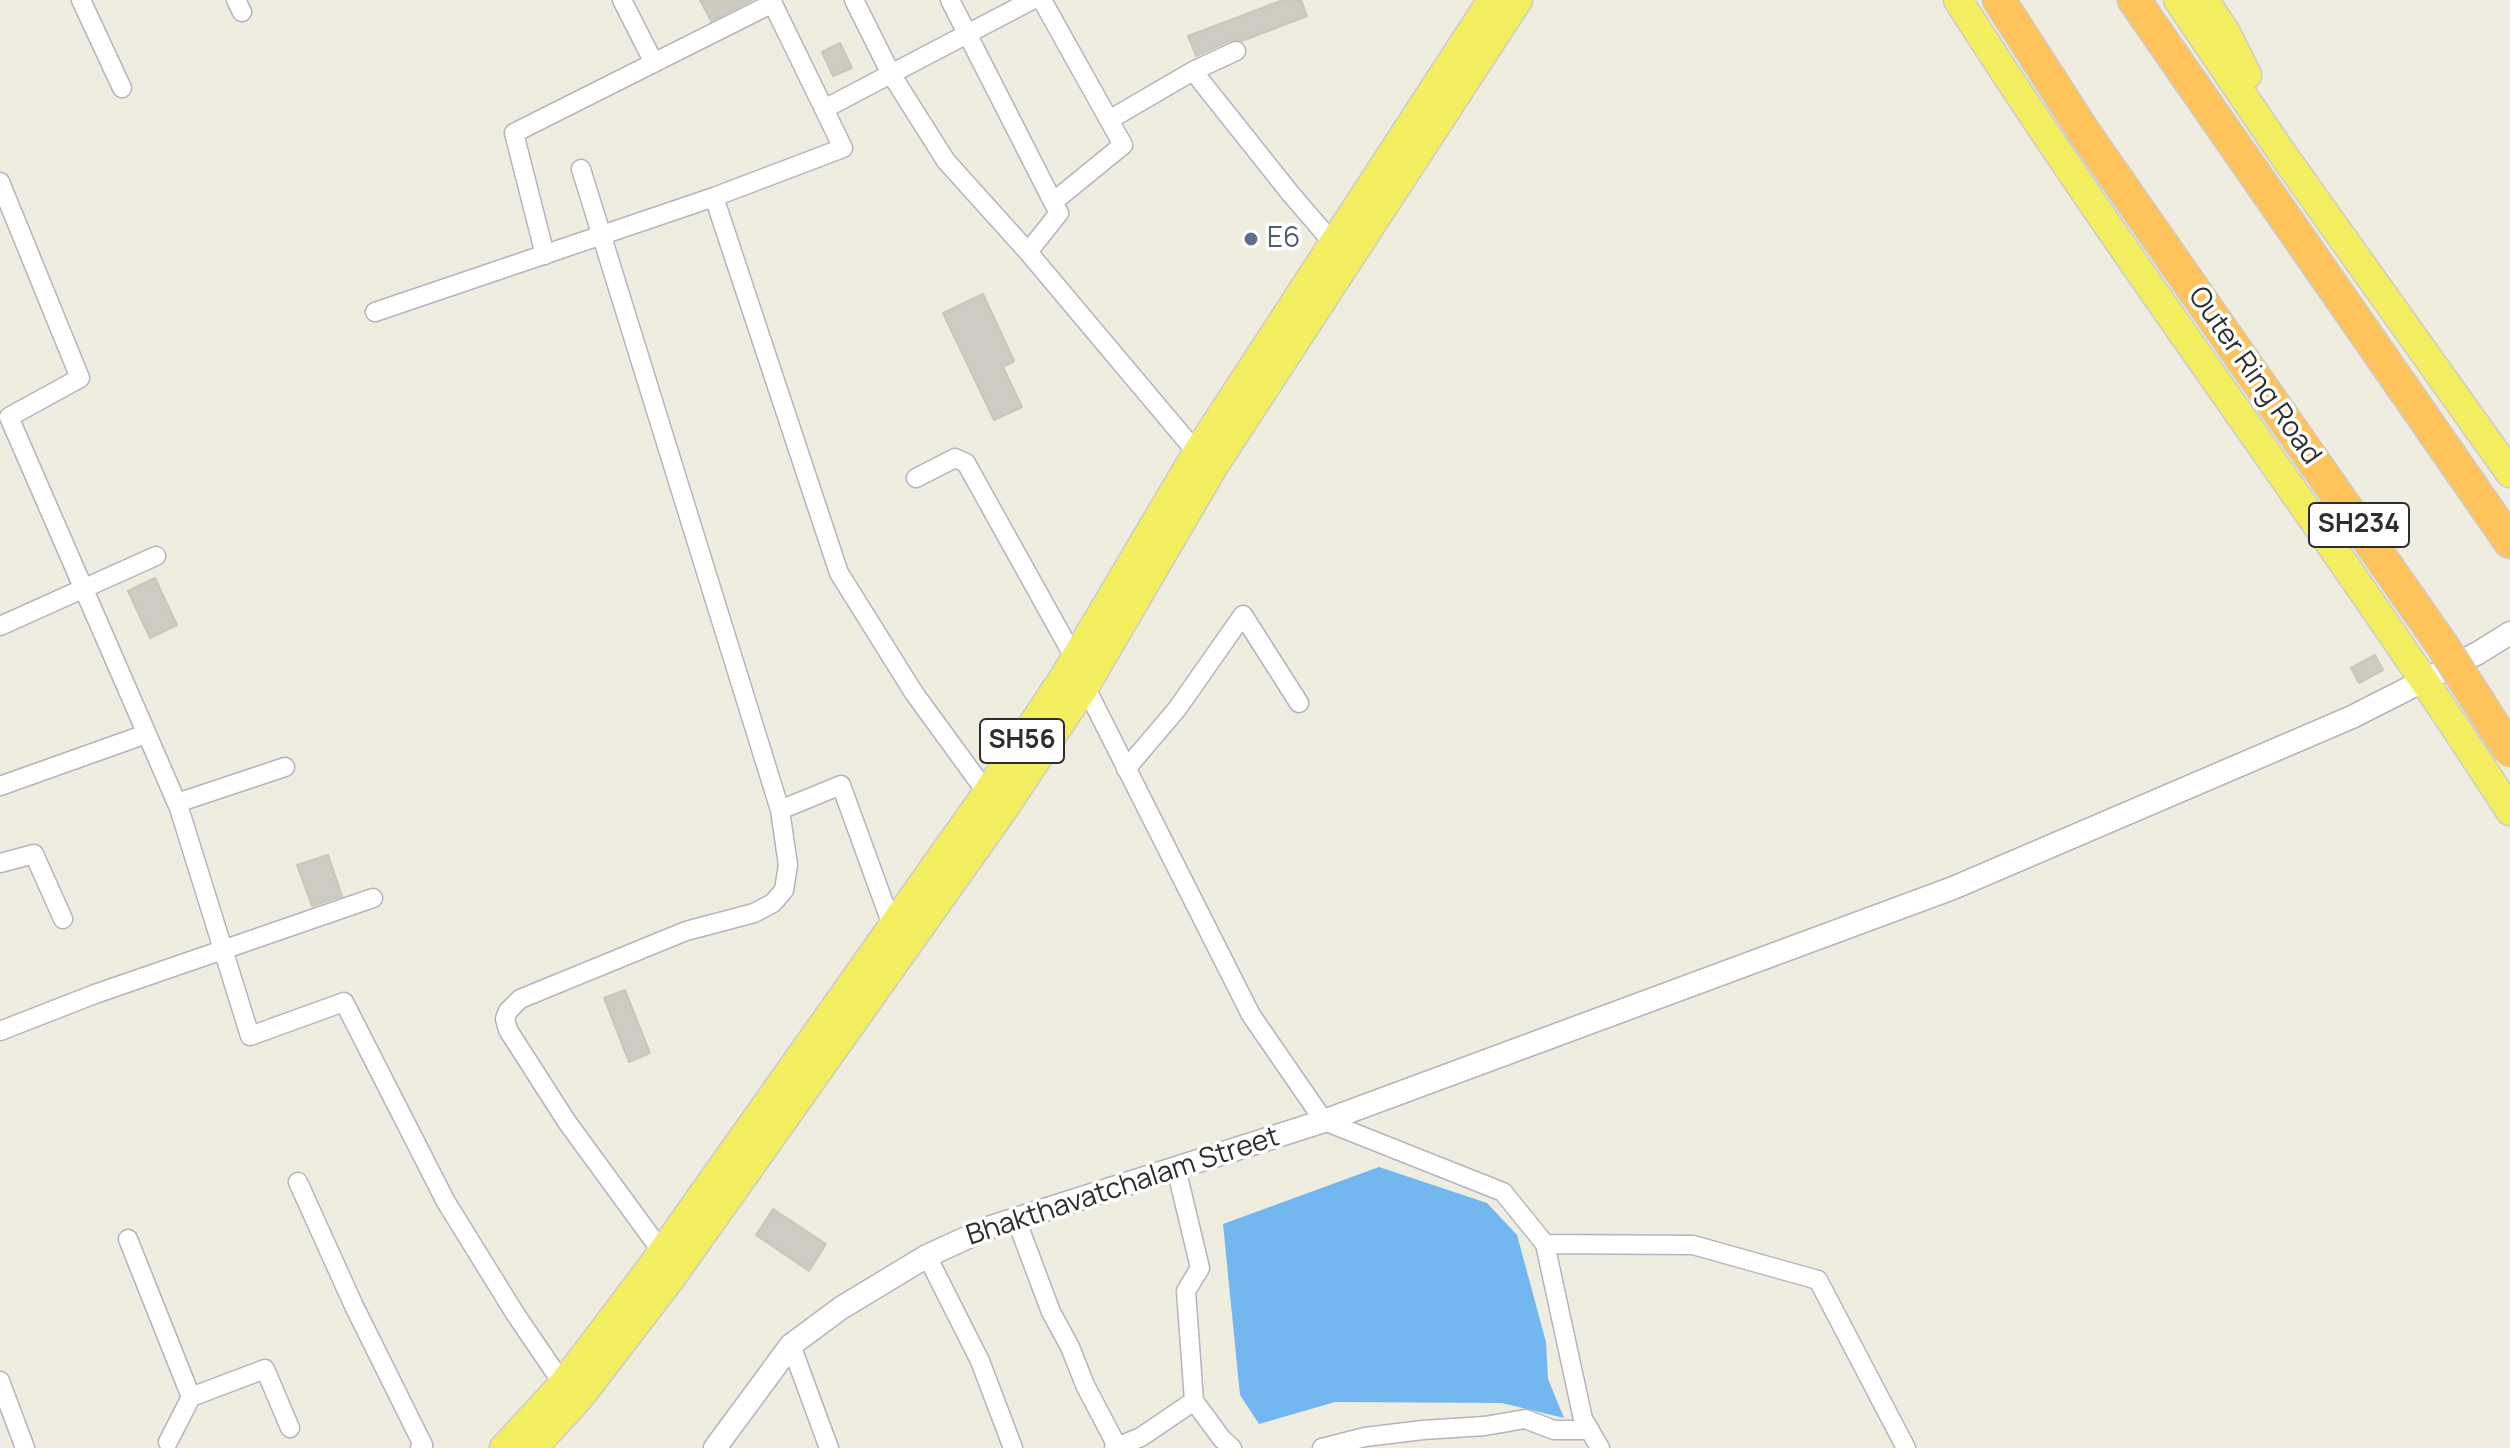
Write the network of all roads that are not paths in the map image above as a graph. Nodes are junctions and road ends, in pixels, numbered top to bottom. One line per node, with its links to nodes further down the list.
1 (81, 0): 20 (street)
2 (622, 0): 17 (street)
3 (854, 0): 19 (street)
4 (950, 0): 15 (street)
5 (1032, 0): 15 (street)
6 (1042, 0): 22 (street)
7 (1492, 0): 29 (main road, SH56)
8 (1518, 0): 43 (main road, SH56)
9 (1958, 0): 42 (main road)
10 (1999, 0): 46 (highway, Outer Ring Road / SH234, bridge)
11 (2134, 0): 36 (highway)
12 (2178, 0): 23 (main road)
13 (2204, 0): 23 (main road)
14 (772, 2): 17 (street); 21 (street)
15 (966, 34): 19 (street); 27 (street)
16 (1236, 51): 18 (street)
17 (654, 63): 31 (street)
18 (1193, 71): 22 (street); 29 (street)
19 (891, 74): 21 (street); 30 (street)
20 (122, 88)
21 (824, 109): 26 (street)
22 (1109, 120): 27 (street)
23 (2284, 156): 34 (main road)
24 (581, 169): 28 (street)
25 (0, 182): 38 (street)
26 (714, 197): 28 (street); 50 (street)
27 (1053, 202): 30 (street)
28 (602, 236): 31 (street); 52 (street)
29 (1333, 243): 33 (main road, SH56)
30 (1028, 252): 33 (street)
31 (545, 255): 32 (street)
32 (375, 312)
33 (1197, 453): 41 (main road, SH56)
34 (2510, 473)
35 (916, 478): 41 (street)
36 (2510, 542)
37 (156, 556): 38 (street)
38 (83, 588): 39 (street); 45 (street)
39 (0, 626)
40 (2502, 637): 42 (street, Bhakthavatchalam Street)
41 (1075, 659): 50 (main road, SH56)
42 (2425, 680): 53 (main road); 60 (street, Bhakthavatchalam Street)
43 (1085, 686): 48 (street); 50 (main road, SH56)
44 (1299, 703): 48 (street)
45 (146, 734): 49 (street); 51 (street)
46 (2510, 751)
47 (285, 767): 51 (street)
48 (1126, 769): 60 (street)
49 (0, 786)
50 (996, 800): 57 (main road, SH56); 80 (main road, SH56)
51 (177, 803): 58 (street)
52 (780, 810): 57 (street); 66 (street)
53 (2510, 811)
54 (0, 863): 56 (street)
55 (373, 898): 58 (street)
56 (63, 919)
57 (893, 928): 66 (main road, SH56)
58 (223, 949): 59 (street); 70 (street)
59 (0, 1031)
60 (1324, 1121): 61 (street, Bhakthavatchalam Street); 65 (street)
61 (1176, 1168): 63 (street, Bhakthavatchalam Street); 72 (street)
62 (298, 1182): 78 (street)
63 (1016, 1219): 67 (street, Bhakthavatchalam Street); 84 (street)
64 (128, 1239): 71 (street)
65 (1545, 1244): 75 (street); 88 (street)
66 (662, 1252): 70 (main road, SH56)
67 (927, 1256): 68 (street, Bhakthavatchalam Street); 83 (street)
68 (791, 1345): 81 (street, Bhakthavatchalam Street); 82 (street)
69 (0, 1381): 73 (street)
70 (563, 1384): 79 (main road, SH56)
71 (191, 1397): 74 (street); 76 (street)
72 (1194, 1401): 84 (street); 85 (street)
73 (7, 1419): 77 (street)
74 (290, 1428)
75 (1590, 1430): 86 (street); 87 (street)
76 (164, 1446)
77 (25, 1448)
78 (420, 1448)
79 (504, 1448)
80 (533, 1448)
81 (715, 1448)
82 (829, 1448)
83 (1013, 1448)
84 (1116, 1448)
85 (1232, 1448)
86 (1322, 1448)
87 (1600, 1448)
88 (1906, 1448)

